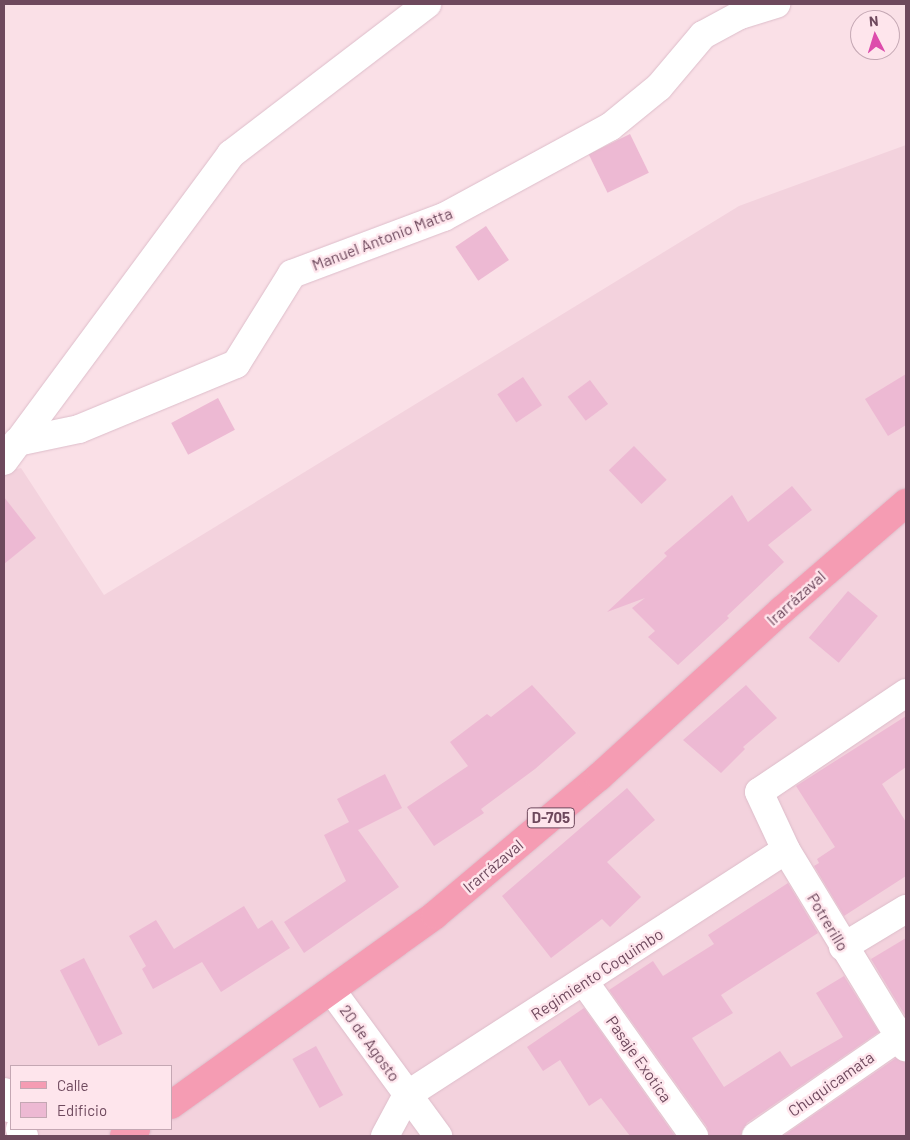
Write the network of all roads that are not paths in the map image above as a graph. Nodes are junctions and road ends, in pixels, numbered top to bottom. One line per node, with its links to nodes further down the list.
1 (427, 4): 3 (street, Manuel Antonio Matta)
2 (776, 4): 3 (street, Manuel Antonio Matta)
3 (10, 451)
4 (906, 503): 10 (main road, Irarrázaval / D-705)
5 (906, 693): 6 (street, Potrerillo)
6 (786, 850): 8 (street, Potrerillo); 9 (street, Regimiento Coquimbo)
7 (906, 909): 8 (street)
8 (843, 947): 11 (street, Potrerillo)
9 (585, 983): 13 (street, Regimiento Coquimbo); 18 (street, Pasaje Exotica)
10 (332, 991): 13 (street, 20 de Agosto); 14 (main road, Irarrázaval / D-705)
11 (904, 1039): 19 (street, Chuquicamata)
12 (4, 1092): 15 (street)
13 (407, 1095): 16 (street, 20 de Agosto); 17 (street, 20 de Agosto)
14 (172, 1104)
15 (10, 1107)
16 (385, 1136)
17 (438, 1136)
18 (694, 1136)
19 (756, 1136)

